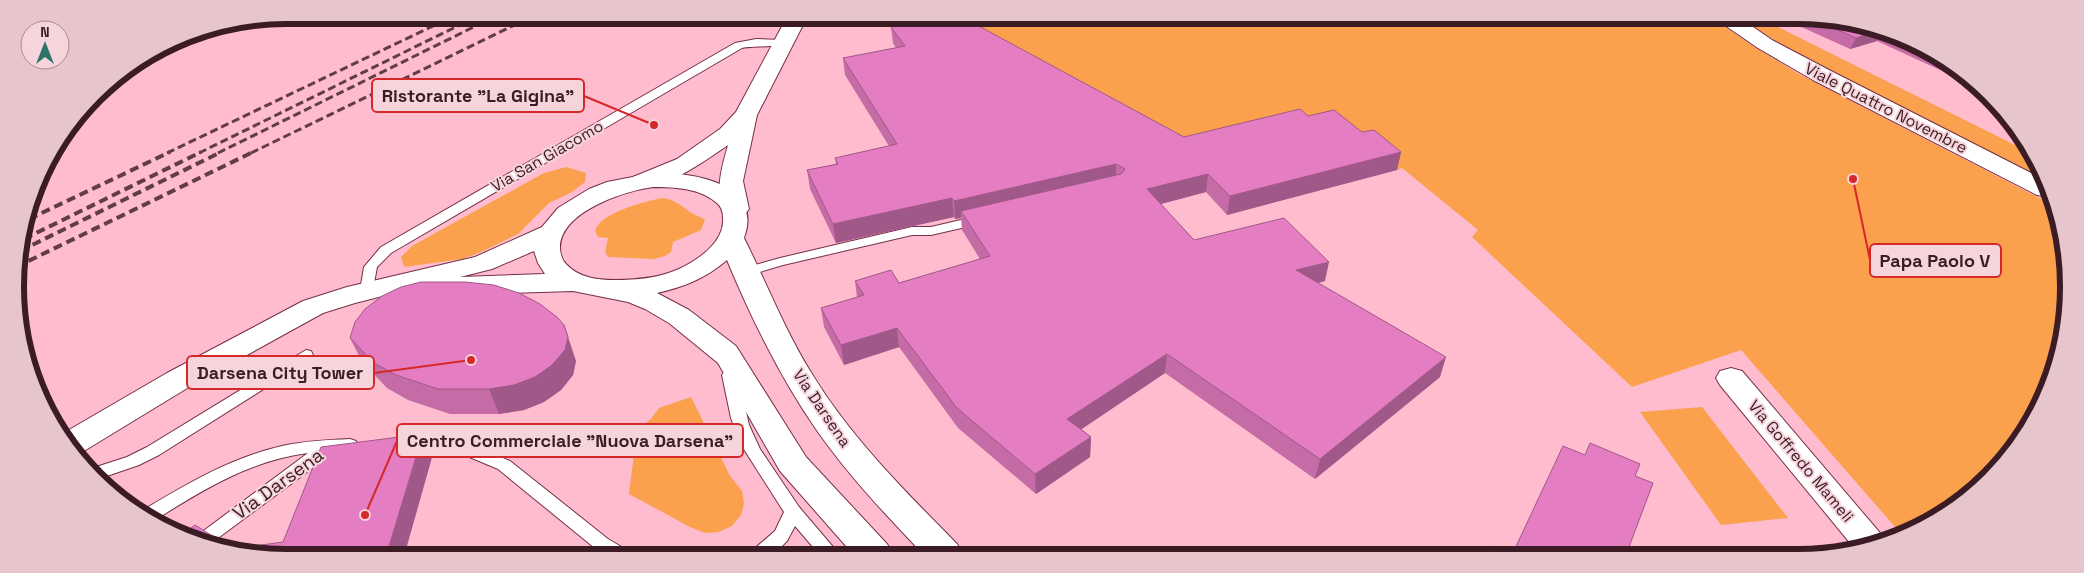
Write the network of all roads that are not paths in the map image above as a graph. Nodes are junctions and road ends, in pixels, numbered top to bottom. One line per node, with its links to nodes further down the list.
1 (793, 24): 3 (main road)
2 (1736, 24): 6 (main road, Viale Quattro Novembre)
3 (782, 43): 4 (main road); 13 (lane, Via San Giacomo)
4 (746, 115): 5 (main road); 7 (main road)
5 (642, 182): 7 (main road); 9 (main road)
6 (2040, 187)
7 (736, 209): 10 (main road)
8 (995, 216): 11 (lane)
9 (550, 233): 12 (main road); 13 (main road)
10 (732, 239): 11 (main road, Via Darsena); 12 (main road)
11 (746, 272): 30 (main road, Via Darsena)
12 (585, 285): 13 (main road); 14 (main road)
13 (367, 291): 17 (main road)
14 (725, 352): 22 (lane); 29 (main road)
15 (306, 355): 21 (lane)
16 (1731, 378): 25 (main road, Via Goffredo Mameli)
17 (75, 442)
18 (368, 443): 20 (lane, Via Darsena)
19 (394, 443): 26 (lane)
20 (331, 446): 23 (lane, Via Darsena); 24 (lane, Via Darsena)
21 (100, 471)
22 (793, 512): 27 (lane); 28 (lane)
23 (153, 513)
24 (206, 536)
25 (1867, 540)
26 (610, 549)
27 (768, 549)
28 (826, 549)
29 (870, 549)
30 (940, 549)

